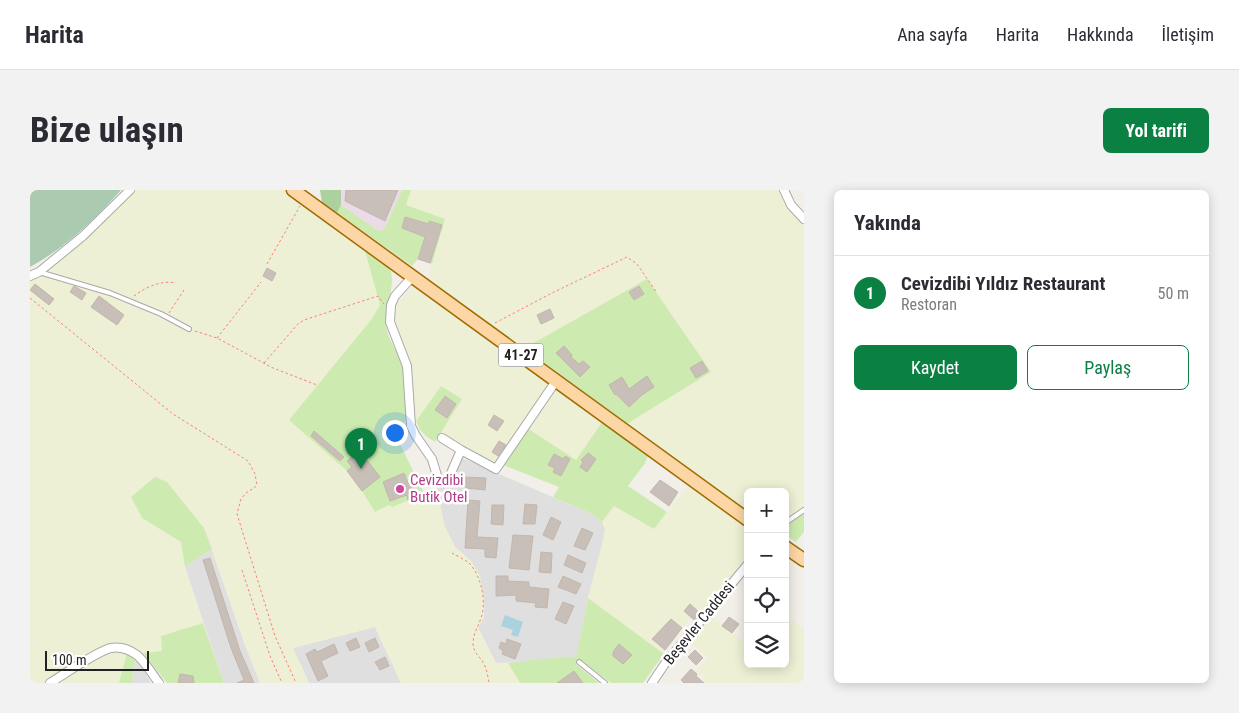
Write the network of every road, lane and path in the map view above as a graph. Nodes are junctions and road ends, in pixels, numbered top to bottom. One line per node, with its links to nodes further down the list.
1 (130, 190): 7 (street)
2 (293, 190): 4 (main road, 41-27)
3 (784, 190): 5 (street)
4 (305, 198): 6 (path); 9 (main road, 41-27)
5 (804, 220)
6 (267, 264)
7 (39, 272): 8 (street); 16 (lane)
8 (30, 276)
9 (413, 276): 19 (main road, 41-27); 25 (street)
10 (176, 282): 16 (path)
11 (262, 282): 20 (path)
12 (184, 290): 17 (path)
13 (657, 293): 19 (path)
14 (378, 296): 21 (path)
15 (30, 298): 38 (path)
16 (128, 301): 17 (lane)
17 (166, 316): 18 (lane)
18 (189, 329): 20 (path)
19 (487, 330): 22 (main road, 41-27)
20 (217, 338): 21 (path)
21 (264, 363): 23 (path)
22 (556, 381): 25 (street); 27 (main road, 41-27)
23 (317, 384)
24 (442, 438): 25 (street)
25 (461, 450)
26 (804, 510): 28 (lane)
27 (744, 517)
28 (789, 520)
29 (789, 550): 31 (main road)
30 (452, 553): 39 (path)
31 (804, 560)
32 (744, 569): 41 (street, Beşevler Caddesi)
33 (242, 570): 37 (path)
34 (579, 662): 40 (lane)
35 (50, 683): 36 (street)
36 (159, 683)
37 (282, 683)
38 (296, 683)
39 (489, 683)
40 (605, 683)
41 (652, 683)

